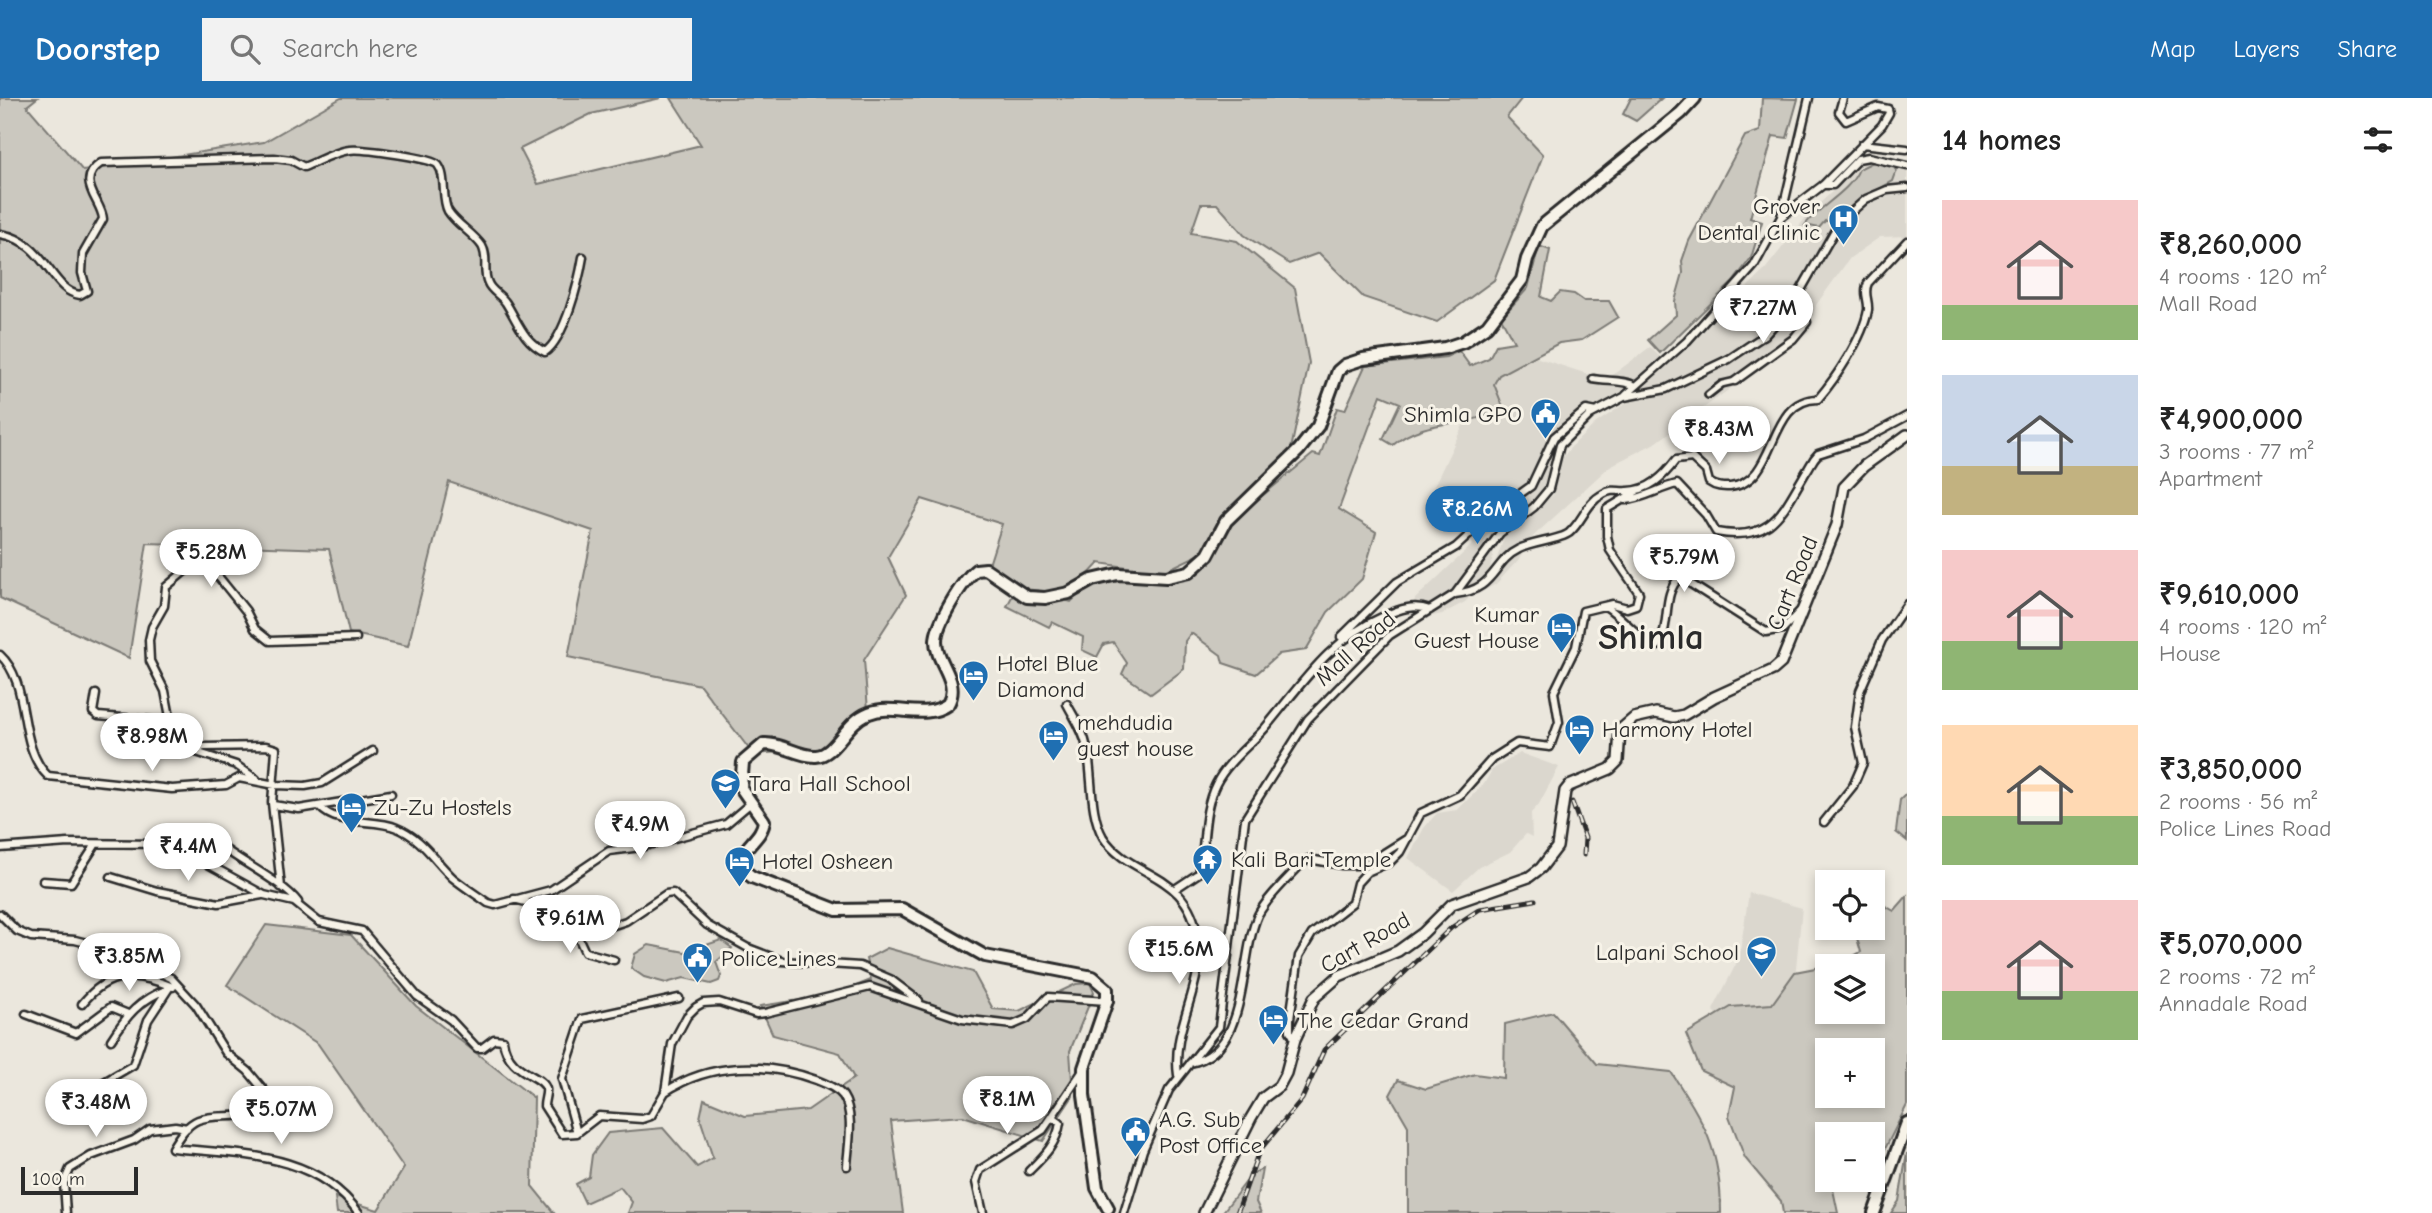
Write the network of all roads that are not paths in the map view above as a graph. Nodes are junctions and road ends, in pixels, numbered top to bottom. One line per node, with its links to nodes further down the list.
1 (1695, 98): 40 (main road)
2 (1809, 98): 9 (street)
3 (1843, 98): 4 (street)
4 (1861, 144): 5 (street); 7 (street)
5 (1907, 149)
6 (1907, 166): 7 (street)
7 (1823, 185): 9 (street)
8 (1907, 188): 18 (street, Mall Road)
9 (1781, 218): 16 (street)
10 (0, 234): 12 (street)
11 (1907, 241): 22 (street)
12 (583, 257)
13 (1807, 322): 15 (street)
14 (1593, 379): 16 (street)
15 (1735, 381): 17 (street)
16 (1636, 386): 18 (street)
17 (1708, 395)
18 (1624, 397): 19 (street, Mall Road)
19 (1596, 412): 24 (street, Mall Road); 30 (street)
20 (1907, 416): 23 (street)
21 (1907, 435): 27 (main road, Cart Road)
22 (1637, 491): 23 (street); 24 (street)
23 (1624, 500): 26 (street)
24 (1455, 594): 28 (street, Mall Road)
25 (1907, 604): 43 (street)
26 (1603, 606): 27 (street); 44 (street)
27 (1803, 607): 65 (main road, Cart Road)
28 (1430, 610): 30 (street); 67 (street, Mall Road)
29 (356, 638): 34 (street)
30 (1336, 644): 51 (street)
31 (0, 654): 37 (street)
32 (96, 694): 34 (street)
33 (1067, 704): 51 (street)
34 (171, 722): 35 (street)
35 (192, 750): 37 (street); 38 (street)
36 (373, 751): 38 (street)
37 (261, 782): 38 (street)
38 (275, 785): 41 (street)
39 (391, 794): 42 (street)
40 (752, 802): 53 (street); 60 (main road)
41 (273, 805): 42 (street); 50 (street)
42 (320, 807): 53 (street)
43 (1824, 822)
44 (1409, 838): 65 (street); 67 (street)
45 (96, 844): 47 (street); 49 (street); 52 (street)
46 (218, 844): 50 (street)
47 (0, 848)
48 (111, 877): 52 (street)
49 (43, 881)
50 (281, 887): 54 (street)
51 (1175, 890): 69 (street)
52 (264, 895): 54 (street)
53 (514, 899): 55 (street)
54 (303, 909): 75 (street)
55 (551, 909): 57 (street); 62 (street)
56 (0, 914): 58 (street)
57 (614, 960)
58 (174, 987): 61 (street); 64 (street); 71 (street); 74 (street)
59 (680, 998): 75 (street)
60 (1107, 1001): 62 (street); 68 (main road)
61 (82, 1004)
62 (923, 1005): 70 (street)
63 (26, 1014): 64 (street)
64 (128, 1014): 66 (street)
65 (1295, 1038): 85 (main road, Cart Road)
66 (111, 1041)
67 (1188, 1063): 69 (street, Mall Road)
68 (1084, 1068): 72 (street); 79 (main road)
69 (1178, 1075): 78 (street, Mall Road)
70 (666, 1092): 75 (street); 76 (street)
71 (82, 1095)
72 (1053, 1118): 77 (street); 82 (street)
73 (1907, 1123): 86 (main road)
74 (187, 1128): 80 (street); 81 (street)
75 (577, 1133)
76 (847, 1166)
77 (1029, 1171)
78 (1128, 1205): 83 (street, Mall Road); 84 (street)
79 (1108, 1208)
80 (66, 1213)
81 (359, 1213)
82 (984, 1213)
83 (1124, 1213)
84 (1131, 1213)
85 (1204, 1213)
86 (1874, 1213)

